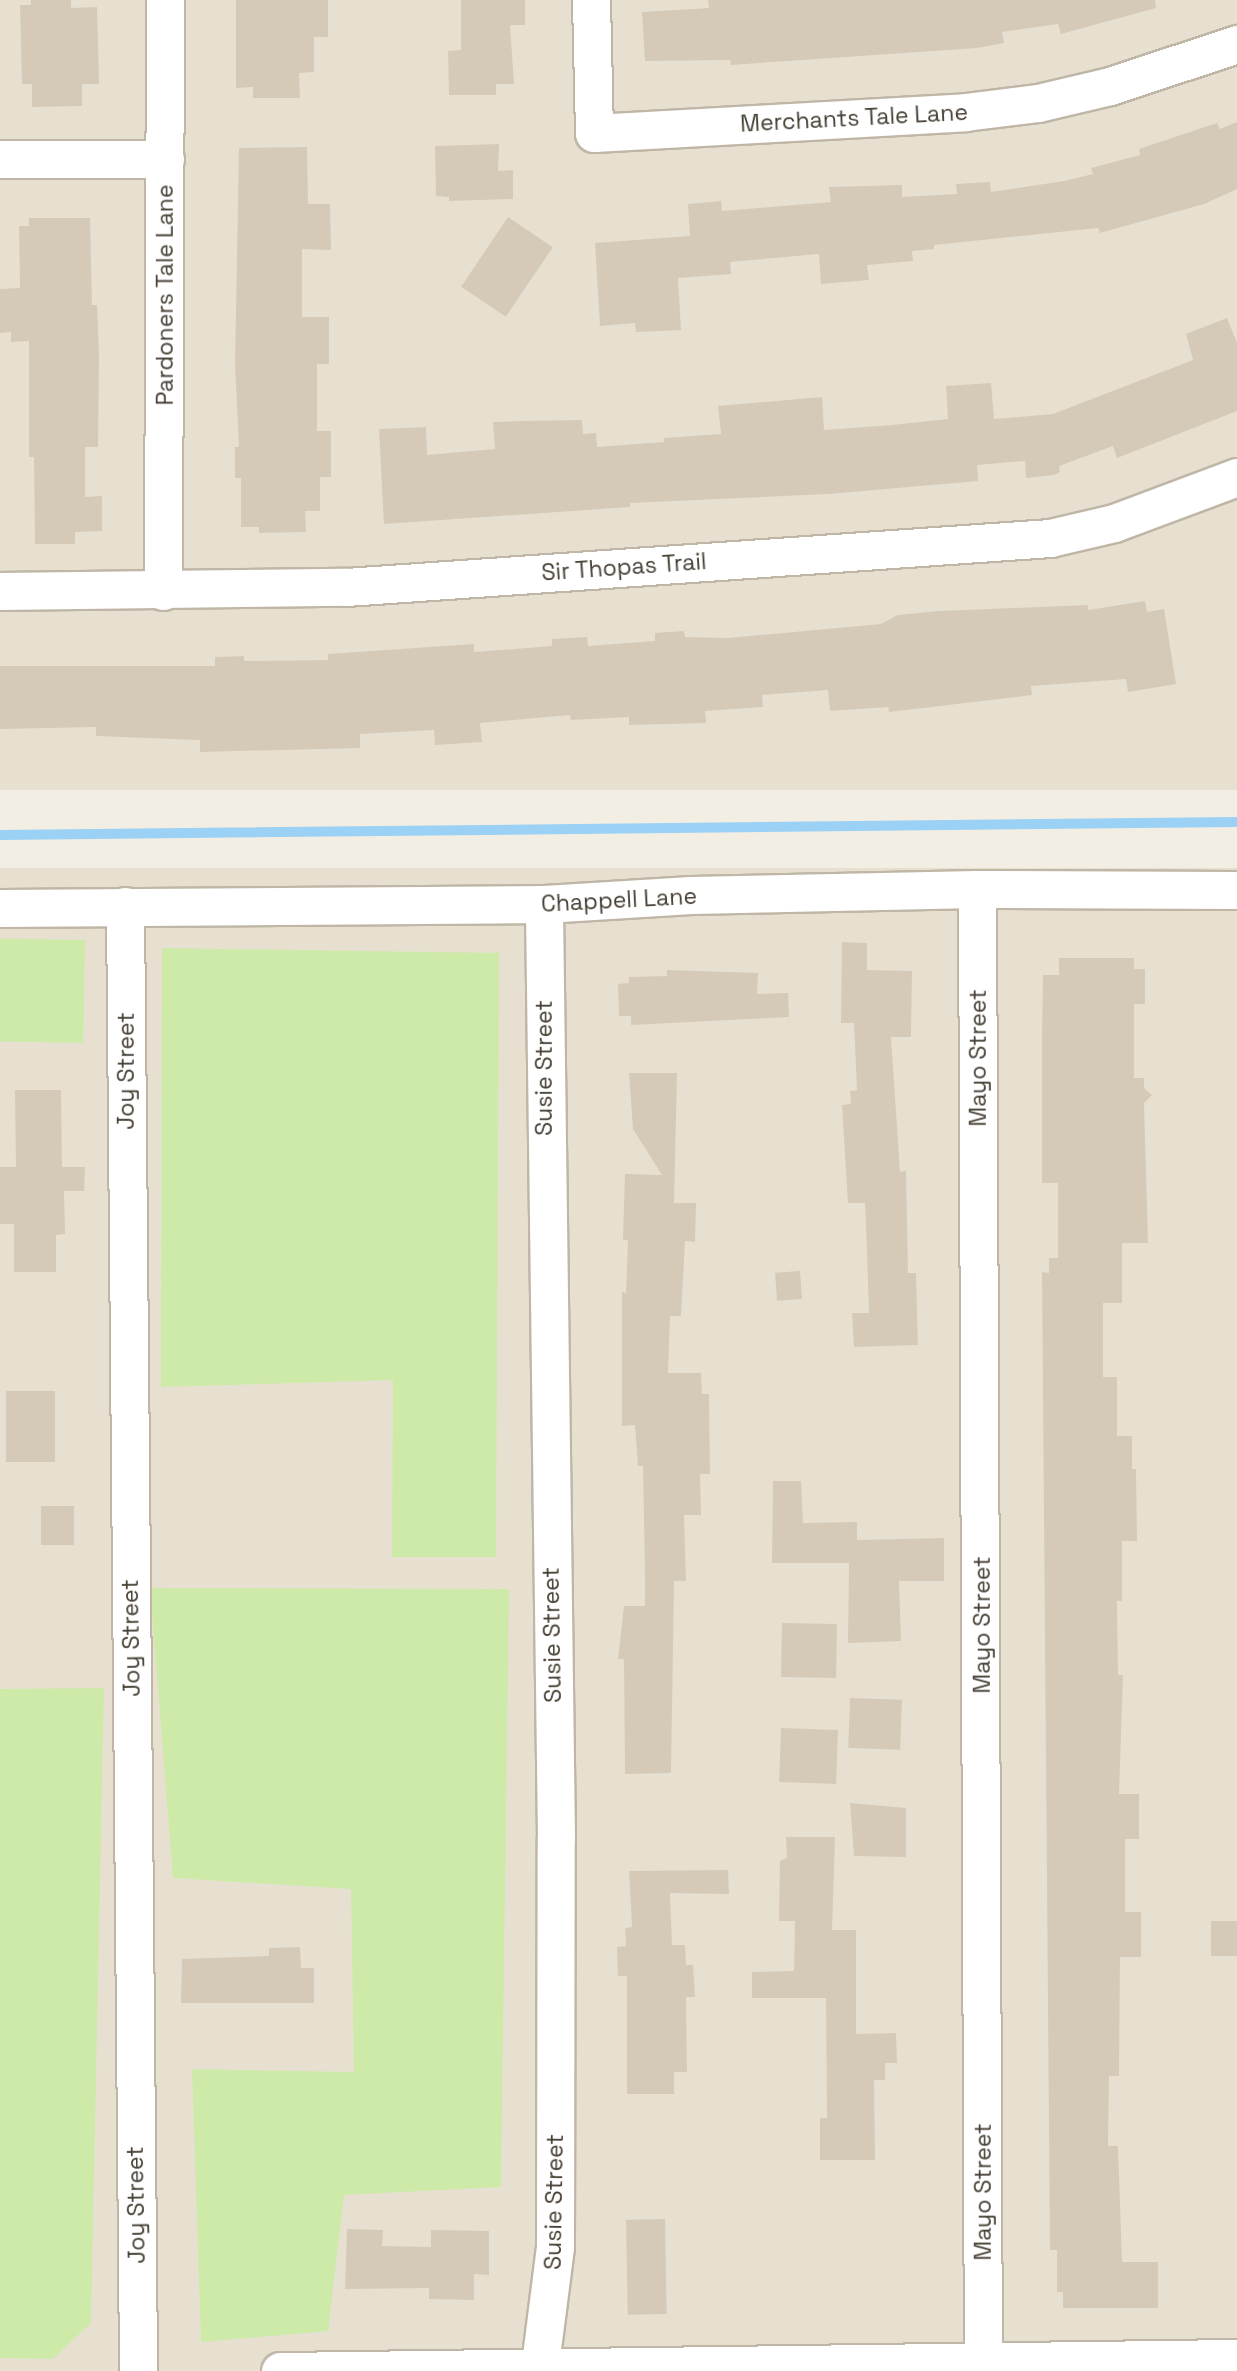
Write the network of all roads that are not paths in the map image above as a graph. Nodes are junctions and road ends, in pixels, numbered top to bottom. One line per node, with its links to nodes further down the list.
1 (165, 0): 5 (street, Pardoners Tale Lane)
2 (591, 0): 3 (street, Merchants Tale Lane)
3 (1237, 44)
4 (0, 159): 5 (street)
5 (165, 159): 8 (street, Pardoners Tale Lane)
6 (1237, 477): 8 (street, Sir Thopas Trail)
7 (0, 591): 8 (street, Sir Thopas Trail)
8 (163, 591)
9 (977, 889): 10 (street, Chappell Lane); 11 (street, Chappell Lane); 15 (street, Mayo Street)
10 (1237, 890)
11 (544, 904): 12 (street, Chappell Lane); 16 (street, Susie Street)
12 (125, 906): 13 (street, Chappell Lane); 18 (street, Joy Street)
13 (0, 908)
14 (1237, 2358): 15 (street)
15 (983, 2361): 17 (street)
16 (540, 2364): 17 (street); 19 (street)
17 (784, 2368)
18 (138, 2371)
19 (280, 2371)

